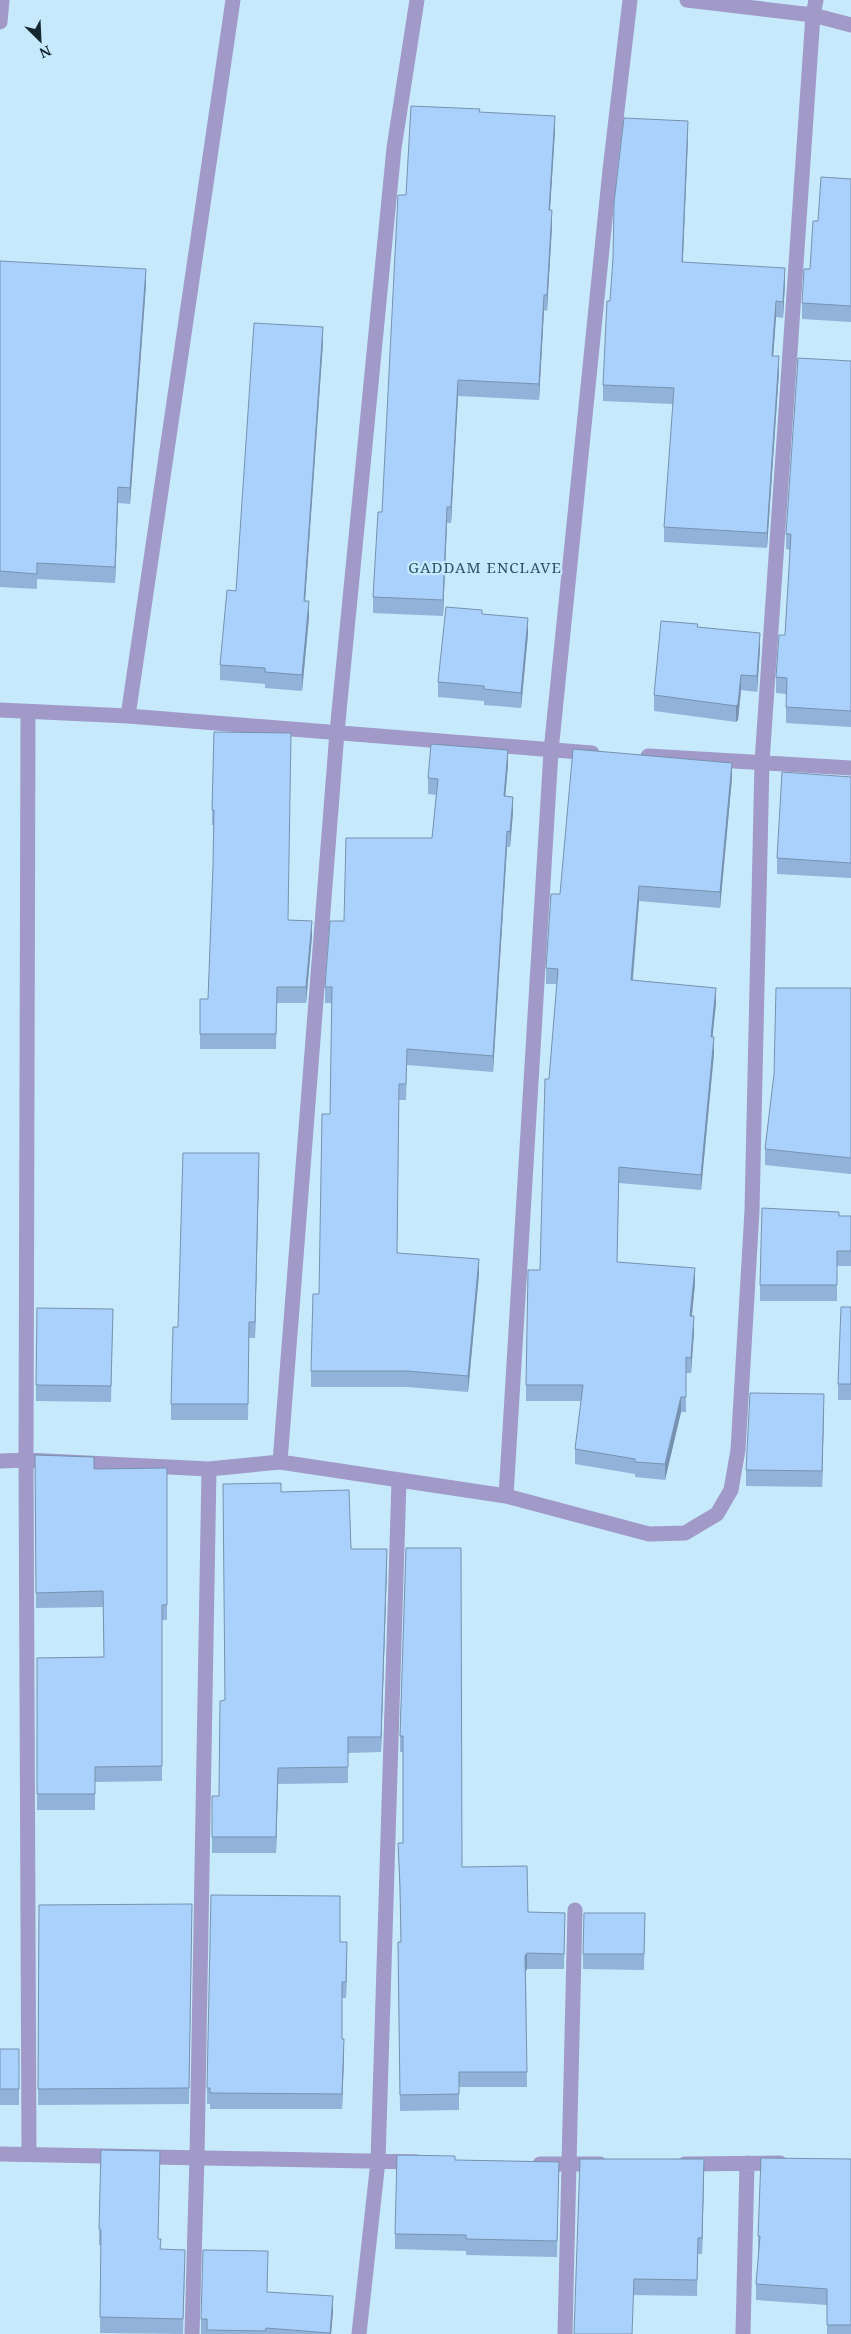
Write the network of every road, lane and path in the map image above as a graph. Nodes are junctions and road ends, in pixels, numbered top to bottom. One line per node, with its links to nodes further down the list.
1 (2, 0): 7 (street)
2 (233, 0): 11 (street)
3 (417, 0): 12 (street)
4 (630, 0): 13 (street)
5 (687, 0): 6 (street)
6 (814, 7): 8 (street); 16 (street)
7 (0, 22)
8 (851, 25)
9 (0, 710): 10 (street)
10 (28, 712): 11 (street); 18 (street)
11 (128, 716): 12 (street)
12 (337, 732): 13 (street); 20 (street)
13 (551, 751): 14 (street); 23 (street)
14 (609, 754)
15 (637, 755): 16 (street)
16 (762, 762): 17 (street); 23 (street)
17 (851, 768)
18 (26, 1460): 19 (street); 21 (street); 26 (street)
19 (0, 1461)
20 (280, 1462): 21 (street); 22 (street)
21 (209, 1469): 27 (street)
22 (399, 1481): 23 (street); 28 (street)
23 (506, 1496)
24 (575, 1910): 35 (street)
25 (0, 2154): 26 (street)
26 (29, 2154): 27 (street)
27 (197, 2156): 28 (street); 36 (street)
28 (378, 2161): 29 (street); 37 (street)
29 (435, 2162)
30 (747, 2163): 33 (street); 34 (street); 39 (street)
31 (520, 2164): 35 (street)
32 (618, 2164): 35 (street)
33 (667, 2164)
34 (794, 2164)
35 (568, 2165): 38 (street)
36 (192, 2334)
37 (359, 2334)
38 (565, 2334)
39 (743, 2334)

